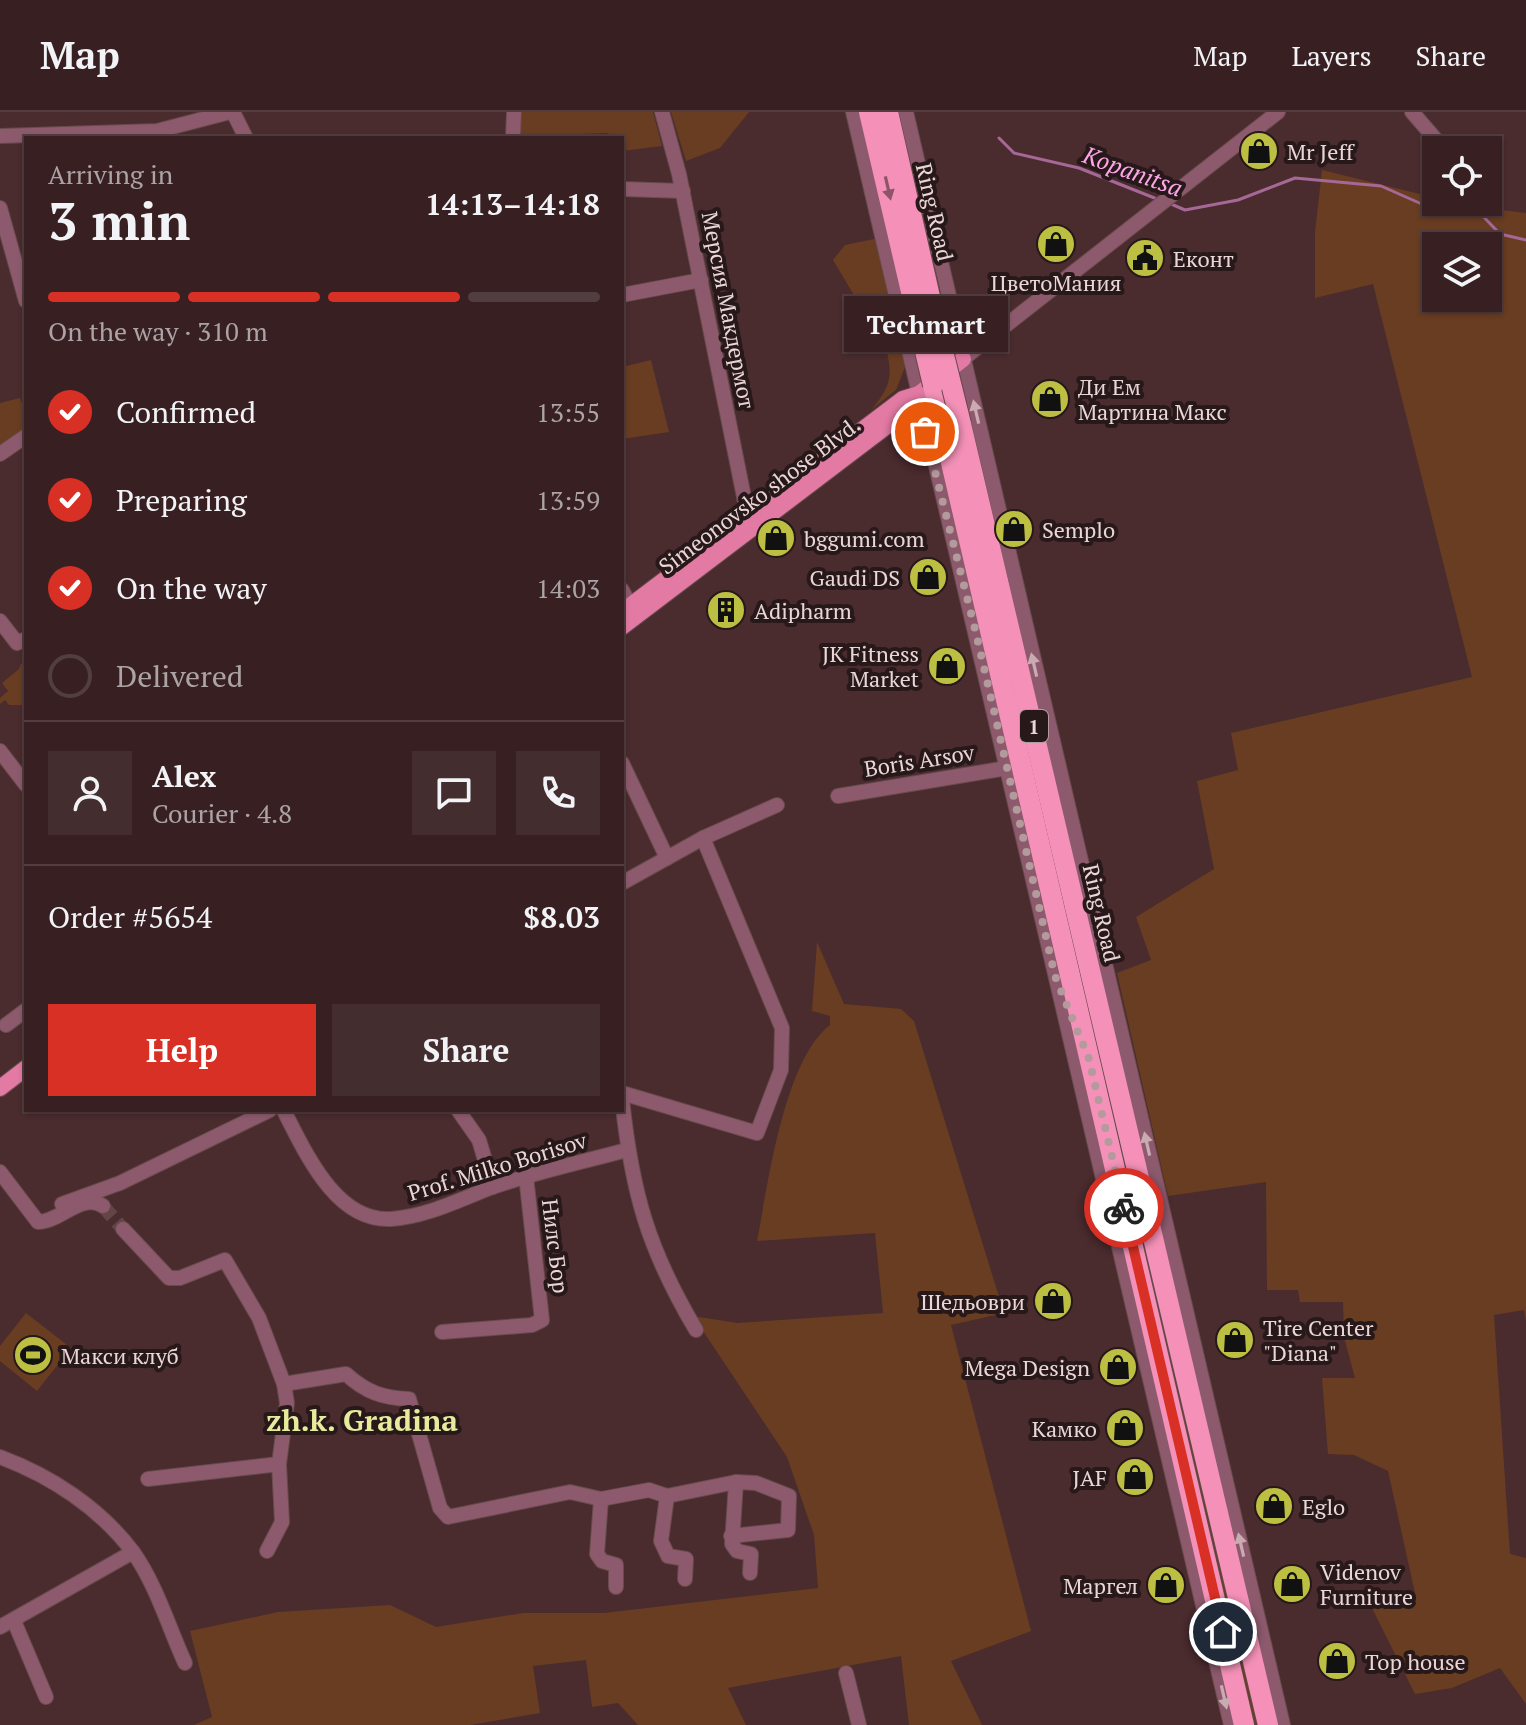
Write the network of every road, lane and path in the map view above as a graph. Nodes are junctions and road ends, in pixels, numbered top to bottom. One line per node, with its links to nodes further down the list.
1 (232, 112): 10 (street); 11 (street)
2 (514, 112): 12 (street)
3 (662, 112): 15 (street, Мерсия Макдермот)
4 (853, 112): 24 (street)
5 (869, 112): 22 (highway, Ring Road / 1, one-way to 22)
6 (888, 112): 22 (highway, Ring Road / 1)
7 (906, 112): 22 (street)
8 (1278, 112): 21 (street, Simeonovsko shose Blvd.)
9 (1412, 112): 13 (street)
10 (0, 136)
11 (245, 136)
12 (513, 136)
13 (1433, 136)
14 (624, 189): 15 (street)
15 (683, 191): 18 (street, Мерсия Макдермот)
16 (0, 208): 17 (street)
17 (6, 265): 20 (street)
18 (701, 280): 19 (street); 29 (street, Мерсия Макдермот)
19 (624, 295)
20 (24, 297)
21 (1034, 303): 22 (street); 23 (street, Simeonovsko shose Blvd.)
22 (936, 320): 23 (street); 26 (highway, Ring Road / 1, bridge)
23 (963, 359): 24 (main road, Simeonovsko shose Blvd.); 43 (street, one-way to 23)
24 (919, 394): 25 (main road, Simeonovsko shose Blvd.); 26 (street); 29 (main road, Simeonovsko shose Blvd.)
25 (892, 423): 26 (main road); 32 (main road, Simeonovsko shose Blvd.)
26 (945, 432): 36 (street); 38 (highway, Ring Road / 1); 44 (highway, Ring Road / 1)
27 (24, 437): 28 (street)
28 (0, 454)
29 (748, 517): 30 (main road, Simeonovsko shose Blvd.)
30 (626, 608)
31 (0, 621): 33 (street)
32 (624, 625)
33 (24, 640)
34 (2, 759): 37 (street)
35 (624, 767): 42 (street)
36 (1007, 768): 39 (street, Boris Arsov); 47 (street)
37 (24, 783)
38 (1048, 783): 43 (highway); 51 (highway, Ring Road / 1)
39 (838, 796)
40 (777, 805): 41 (street)
41 (703, 838): 42 (street); 56 (street)
42 (667, 858): 45 (street)
43 (1084, 878): 46 (street)
44 (1048, 881): 47 (highway); 52 (highway, Ring Road / 1)
45 (624, 882)
46 (1092, 911): 51 (highway); 92 (street, one-way to 46)
47 (1050, 955): 48 (street)
48 (1055, 976): 52 (highway)
49 (24, 1012): 50 (street)
50 (6, 1025)
51 (1104, 1029): 91 (highway, Ring Road / 1)
52 (1084, 1068): 89 (street, one-way to 89); 90 (highway, Ring Road / 1)
53 (24, 1070): 55 (main road)
54 (24, 1082): 57 (main road)
55 (0, 1088)
56 (624, 1094)
57 (0, 1100)
58 (266, 1112): 66 (street)
59 (285, 1112): 65 (street, Prof. Milko Borisov)
60 (459, 1112): 65 (street)
61 (623, 1112): 62 (street)
62 (627, 1150): 64 (street, Prof. Milko Borisov); 69 (street)
63 (0, 1172): 67 (street)
64 (526, 1176): 65 (street, Prof. Milko Borisov); 70 (street, Нилс Бор)
65 (493, 1187)
66 (62, 1204)
67 (103, 1206)
68 (123, 1229): 71 (street)
69 (696, 1330)
70 (442, 1332)
71 (284, 1384): 73 (street); 77 (street)
72 (0, 1457): 80 (street)
73 (279, 1464): 74 (street); 79 (street)
74 (148, 1479)
75 (736, 1482): 76 (street); 78 (street); 78 (street)
76 (667, 1496): 77 (street); 82 (street)
77 (601, 1499): 83 (street)
78 (731, 1536): 81 (street)
79 (267, 1551)
80 (133, 1552): 84 (street); 85 (street)
81 (750, 1573)
82 (685, 1579)
83 (616, 1587)
84 (7, 1624): 87 (street)
85 (185, 1663)
86 (846, 1673): 88 (street)
87 (46, 1697)
88 (859, 1725)
89 (1231, 1725)
90 (1244, 1725)
91 (1268, 1725)
92 (1283, 1725)

